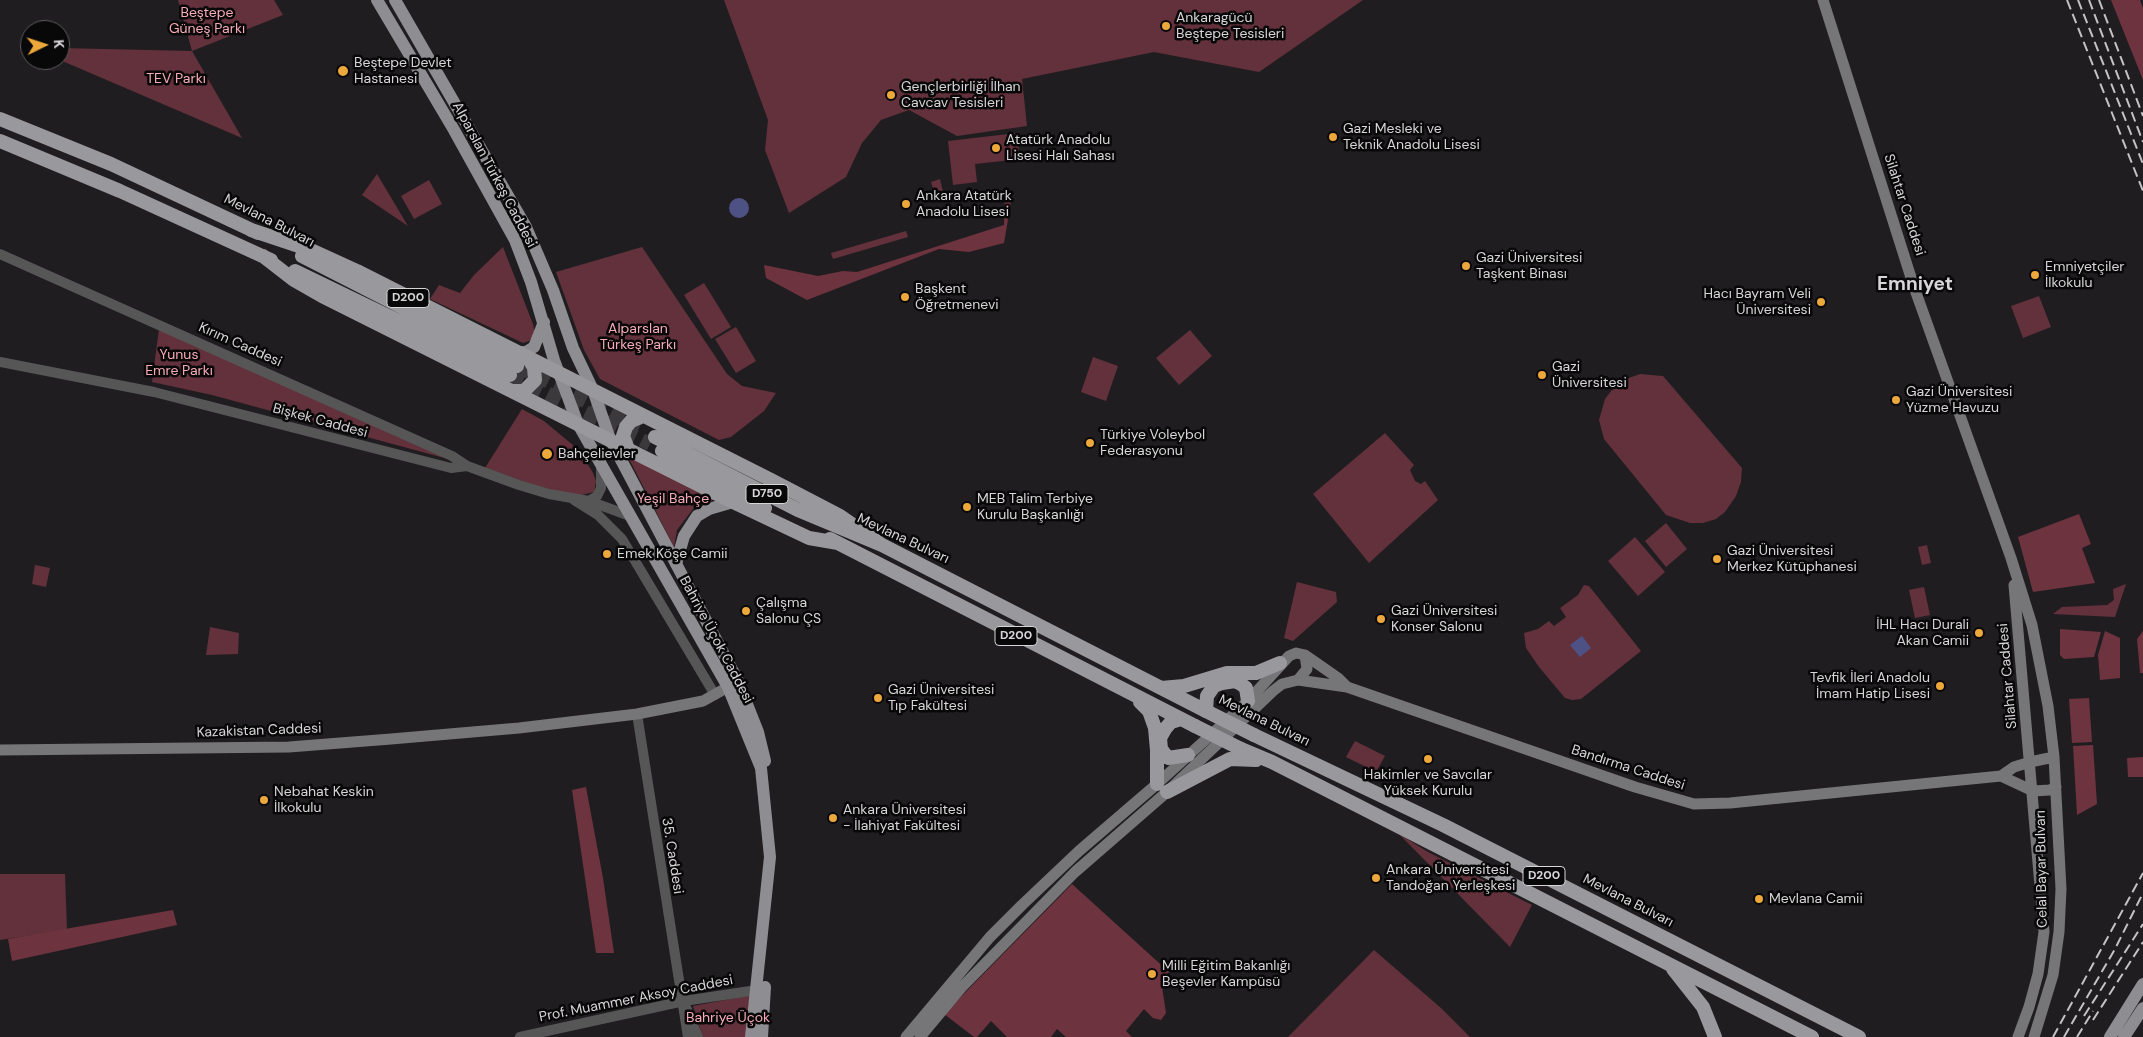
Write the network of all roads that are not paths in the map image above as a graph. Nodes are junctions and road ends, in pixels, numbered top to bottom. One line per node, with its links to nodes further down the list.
1 (377, 0): 8 (main road, Alparslan Türkeş Caddesi)
2 (395, 0): 12 (main road, Alparslan Türkeş Caddesi)
3 (1823, 0): 28 (main road, Silahtar Caddesi)
4 (0, 119): 10 (highway, Mevlana Bulvarı)
5 (0, 142): 7 (highway, D200)
6 (0, 254): 20 (street, Kırım Caddesi)
7 (263, 256): 10 (highway, D200); 13 (highway)
8 (544, 322): 10 (main road); 11 (main road, Alparslan Türkeş Caddesi)
9 (0, 362): 20 (street, Bişkek Caddesi)
10 (517, 363): 11 (highway, D200); 13 (highway)
11 (561, 375): 12 (highway, D200); 15 (main road, Alparslan Türkeş Caddesi)
12 (593, 390): 14 (highway, D200); 16 (main road, Alparslan Türkeş Caddesi)
13 (513, 391): 15 (highway)
14 (643, 416): 18 (highway); 27 (highway, D200)
15 (578, 424): 16 (highway); 19 (main road, Bahriye Üçok Caddesi)
16 (610, 439): 18 (highway); 24 (main road, Bahriye Üçok Caddesi)
17 (652, 441): 26 (highway, Mevlana Bulvarı / D200); 27 (highway, Mevlana Bulvarı / D750)
18 (628, 449): 23 (highway)
19 (601, 463): 22 (street); 25 (main road, Bahriye Üçok Caddesi)
20 (467, 466): 21 (street, Bişkek Caddesi)
21 (570, 498): 22 (street, Bişkek Caddesi); 36 (street)
22 (589, 501): 25 (street, Bişkek Caddesi)
23 (733, 502): 26 (highway); 29 (main road)
24 (648, 510): 25 (main road); 29 (main road, Bahriye Üçok Caddesi)
25 (630, 516): 33 (main road, Bahriye Üçok Caddesi)
26 (838, 544): 37 (highway, Mevlana Bulvarı / D200)
27 (882, 545): 35 (highway, Mevlana Bulvarı / D200)
28 (2011, 558): 44 (main road, Silahtar Caddesi); 46 (main road, Silahtar Caddesi)
29 (676, 564): 33 (main road, Bahriye Üçok Caddesi)
30 (1305, 655): 31 (main road); 32 (main road); 34 (main road, Bandırma Caddesi)
31 (1280, 663): 35 (highway); 38 (main road)
32 (1298, 680): 34 (main road, Bandırma Caddesi); 49 (main road)
33 (732, 683): 36 (main road, Kazakistan Caddesi); 53 (main road, Bahriye Üçok Caddesi); 60 (main road, Bahriye Üçok Caddesi)
34 (1347, 687): 47 (main road, Bandırma Caddesi)
35 (1161, 688): 39 (highway, Mevlana Bulvarı / D200)
36 (715, 695): 40 (main road, Kazakistan Caddesi)
37 (1135, 696): 41 (highway, Mevlana Bulvarı / D200); 49 (highway)
38 (1248, 700): 39 (highway); 43 (main road)
39 (1206, 711): 65 (highway, Mevlana Bulvarı / D200, bridge)
40 (637, 714): 42 (main road, Kazakistan Caddesi); 54 (street, 35. Caddesi)
41 (1181, 719): 43 (highway); 45 (highway, Mevlana Bulvarı / D200, bridge)
42 (0, 750)
43 (1188, 755): 49 (main road)
44 (2054, 757): 46 (main road, Bandırma Caddesi); 48 (main road)
45 (1272, 762): 49 (highway); 51 (highway, Mevlana Bulvarı / D200)
46 (2030, 762): 47 (main road, Bandırma Caddesi); 50 (main road, Silahtar Caddesi)
47 (2001, 776): 50 (main road)
48 (2056, 787): 50 (main road); 67 (main road, Celal Bayar Bulvarı)
49 (1162, 788): 61 (main road); 62 (main road)
50 (2033, 791): 66 (main road, Celal Bayar Bulvarı)
51 (1670, 964): 63 (highway); 64 (highway, Mevlana Bulvarı / D200)
52 (2143, 984): 68 (main road)
53 (757, 990): 54 (street, Prof. Muammer Aksoy Caddesi); 59 (main road, Bahriye Üçok Caddesi)
54 (684, 1002): 56 (street, Prof. Muammer Aksoy Caddesi); 57 (street); 58 (street)
55 (2143, 1008): 69 (main road)
56 (520, 1037)
57 (688, 1037)
58 (698, 1037)
59 (751, 1037)
60 (762, 1037)
61 (906, 1037)
62 (920, 1037)
63 (1715, 1037)
64 (1812, 1037)
65 (1859, 1037)
66 (2018, 1037)
67 (2034, 1037)
68 (2110, 1037)
69 (2124, 1037)

